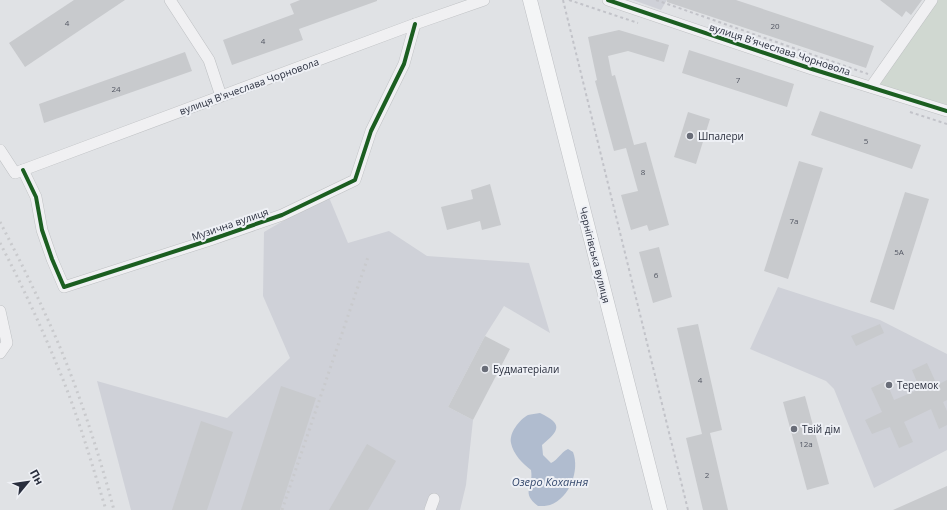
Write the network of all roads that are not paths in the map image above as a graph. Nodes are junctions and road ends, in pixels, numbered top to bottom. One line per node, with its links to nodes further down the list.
1 (170, 0): 8 (street)
2 (484, 0): 6 (street, вулиця В'ячеслава Чорновола)
3 (530, 0): 16 (main road, Чернігівська вулиця)
4 (608, 0): 7 (street, вулиця В'ячеслава Чорновола)
5 (932, 0): 7 (street)
6 (415, 24): 8 (street, вулиця В'ячеслава Чорновола); 11 (street, Музична вулиця)
7 (871, 87): 9 (street, вулиця В'ячеслава Чорновола)
8 (221, 96): 11 (street, вулиця В'ячеслава Чорновола)
9 (947, 111)
10 (0, 150): 11 (street)
11 (19, 172)
12 (0, 310): 13 (street)
13 (0, 353)
14 (434, 499): 15 (street)
15 (430, 510)
16 (660, 510)

